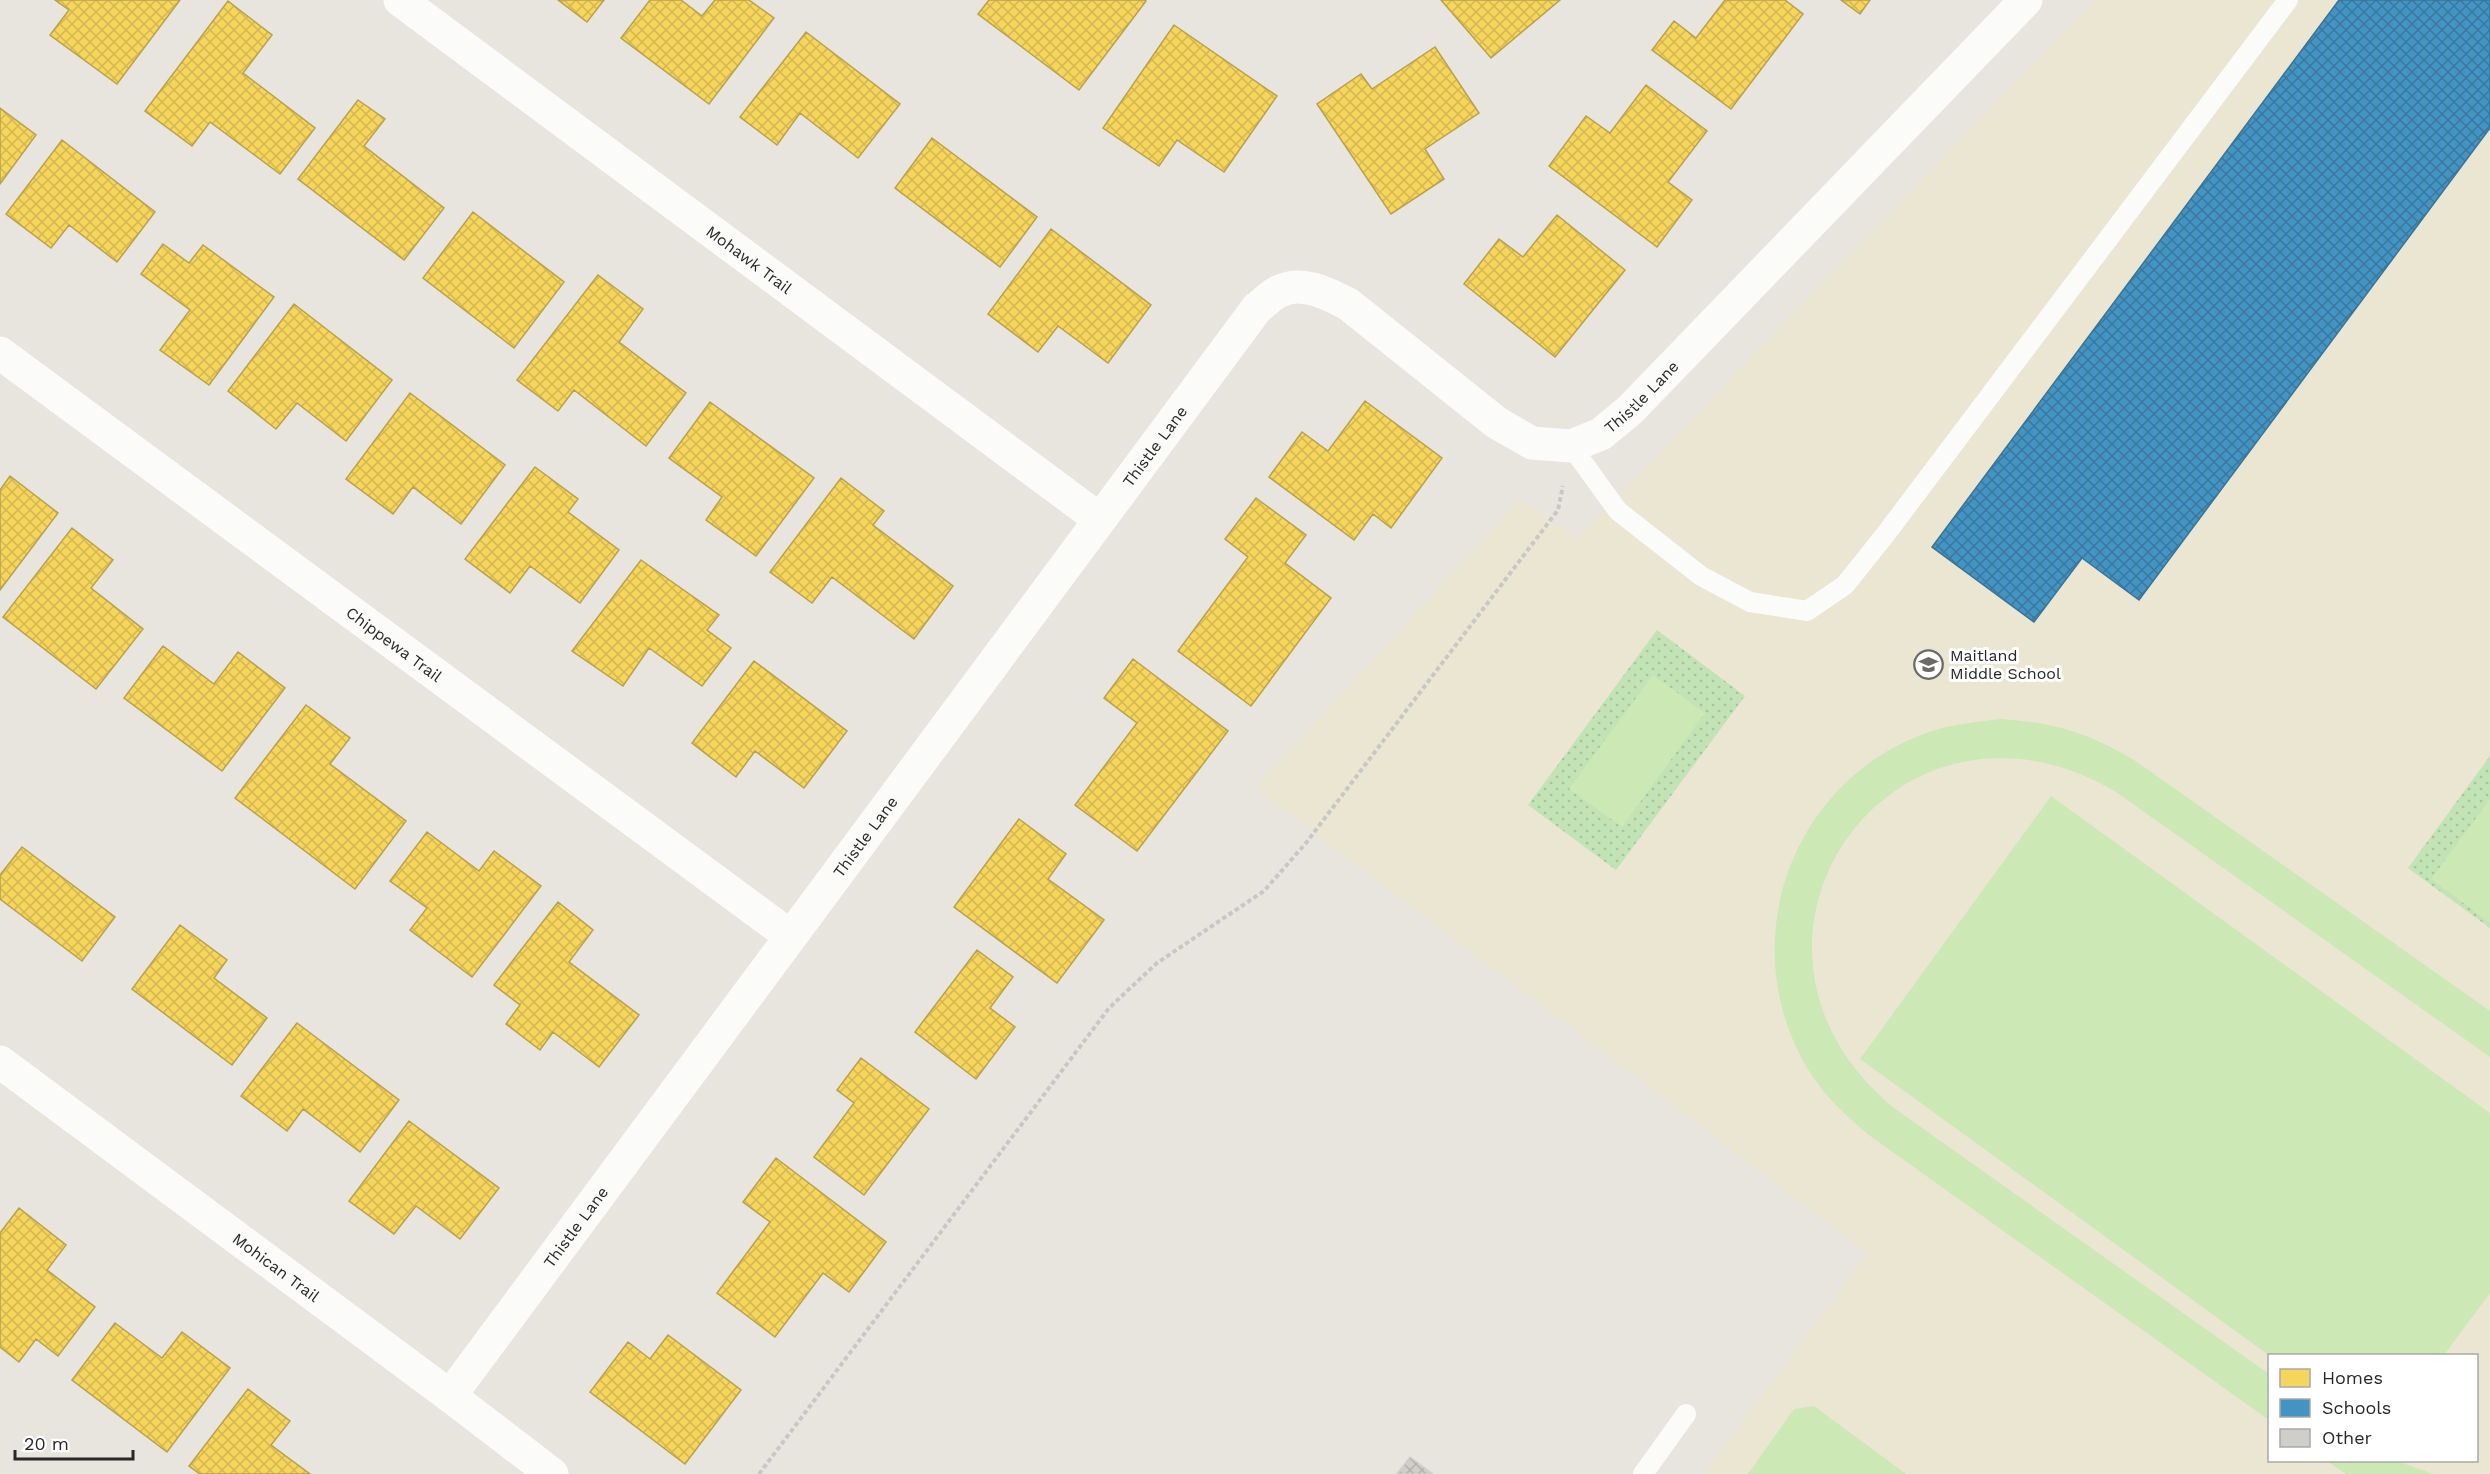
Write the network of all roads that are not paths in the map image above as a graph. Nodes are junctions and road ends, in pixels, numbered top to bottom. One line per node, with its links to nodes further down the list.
1 (400, 0): 6 (street, Mohawk Trail)
2 (2026, 0): 5 (street, Thistle Lane)
3 (2288, 0): 5 (lane)
4 (0, 353): 7 (street, Chippewa Trail)
5 (1571, 446): 6 (street, Thistle Lane)
6 (1099, 519): 7 (street, Thistle Lane)
7 (790, 936): 9 (street, Thistle Lane)
8 (0, 1062): 9 (street, Mohican Trail)
9 (450, 1396): 11 (street, Mohican Trail)
10 (1686, 1414): 12 (lane)
11 (552, 1474)
12 (1643, 1474)

